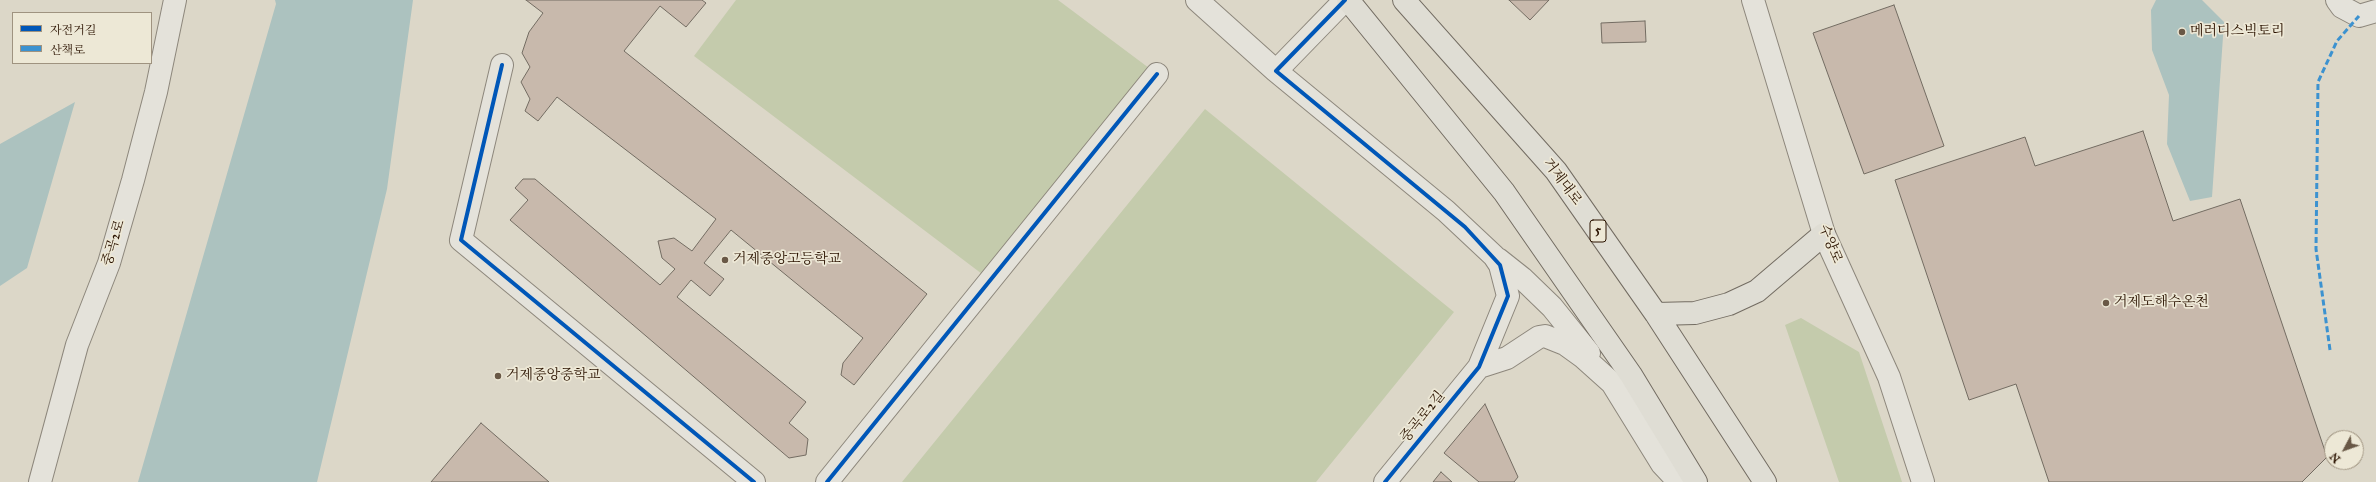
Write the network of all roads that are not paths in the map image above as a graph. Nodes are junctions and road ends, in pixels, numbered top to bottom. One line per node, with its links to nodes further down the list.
1 (175, 0): 16 (street, 중곡2로)
2 (1197, 0): 9 (street)
3 (1347, 0): 9 (street); 21 (main road)
4 (1404, 0): 13 (main road, 거제대로 / 5)
5 (1753, 0): 11 (street, 수양로)
6 (2337, 0): 7 (street)
7 (2376, 11)
8 (502, 65): 17 (street)
9 (1276, 71): 12 (street)
10 (1157, 74): 18 (street)
11 (1824, 234): 13 (main road); 23 (street, 수양로)
12 (1494, 256): 14 (street, 중곡로2길); 15 (street)
13 (1656, 314): 22 (main road, 거제대로 / 5)
14 (1479, 367): 15 (street); 19 (street, 중곡로2길)
15 (1612, 383): 20 (street)
16 (40, 482)
17 (754, 482)
18 (827, 482)
19 (1385, 482)
20 (1679, 482)
21 (1696, 482)
22 (1765, 482)
23 (1923, 482)

